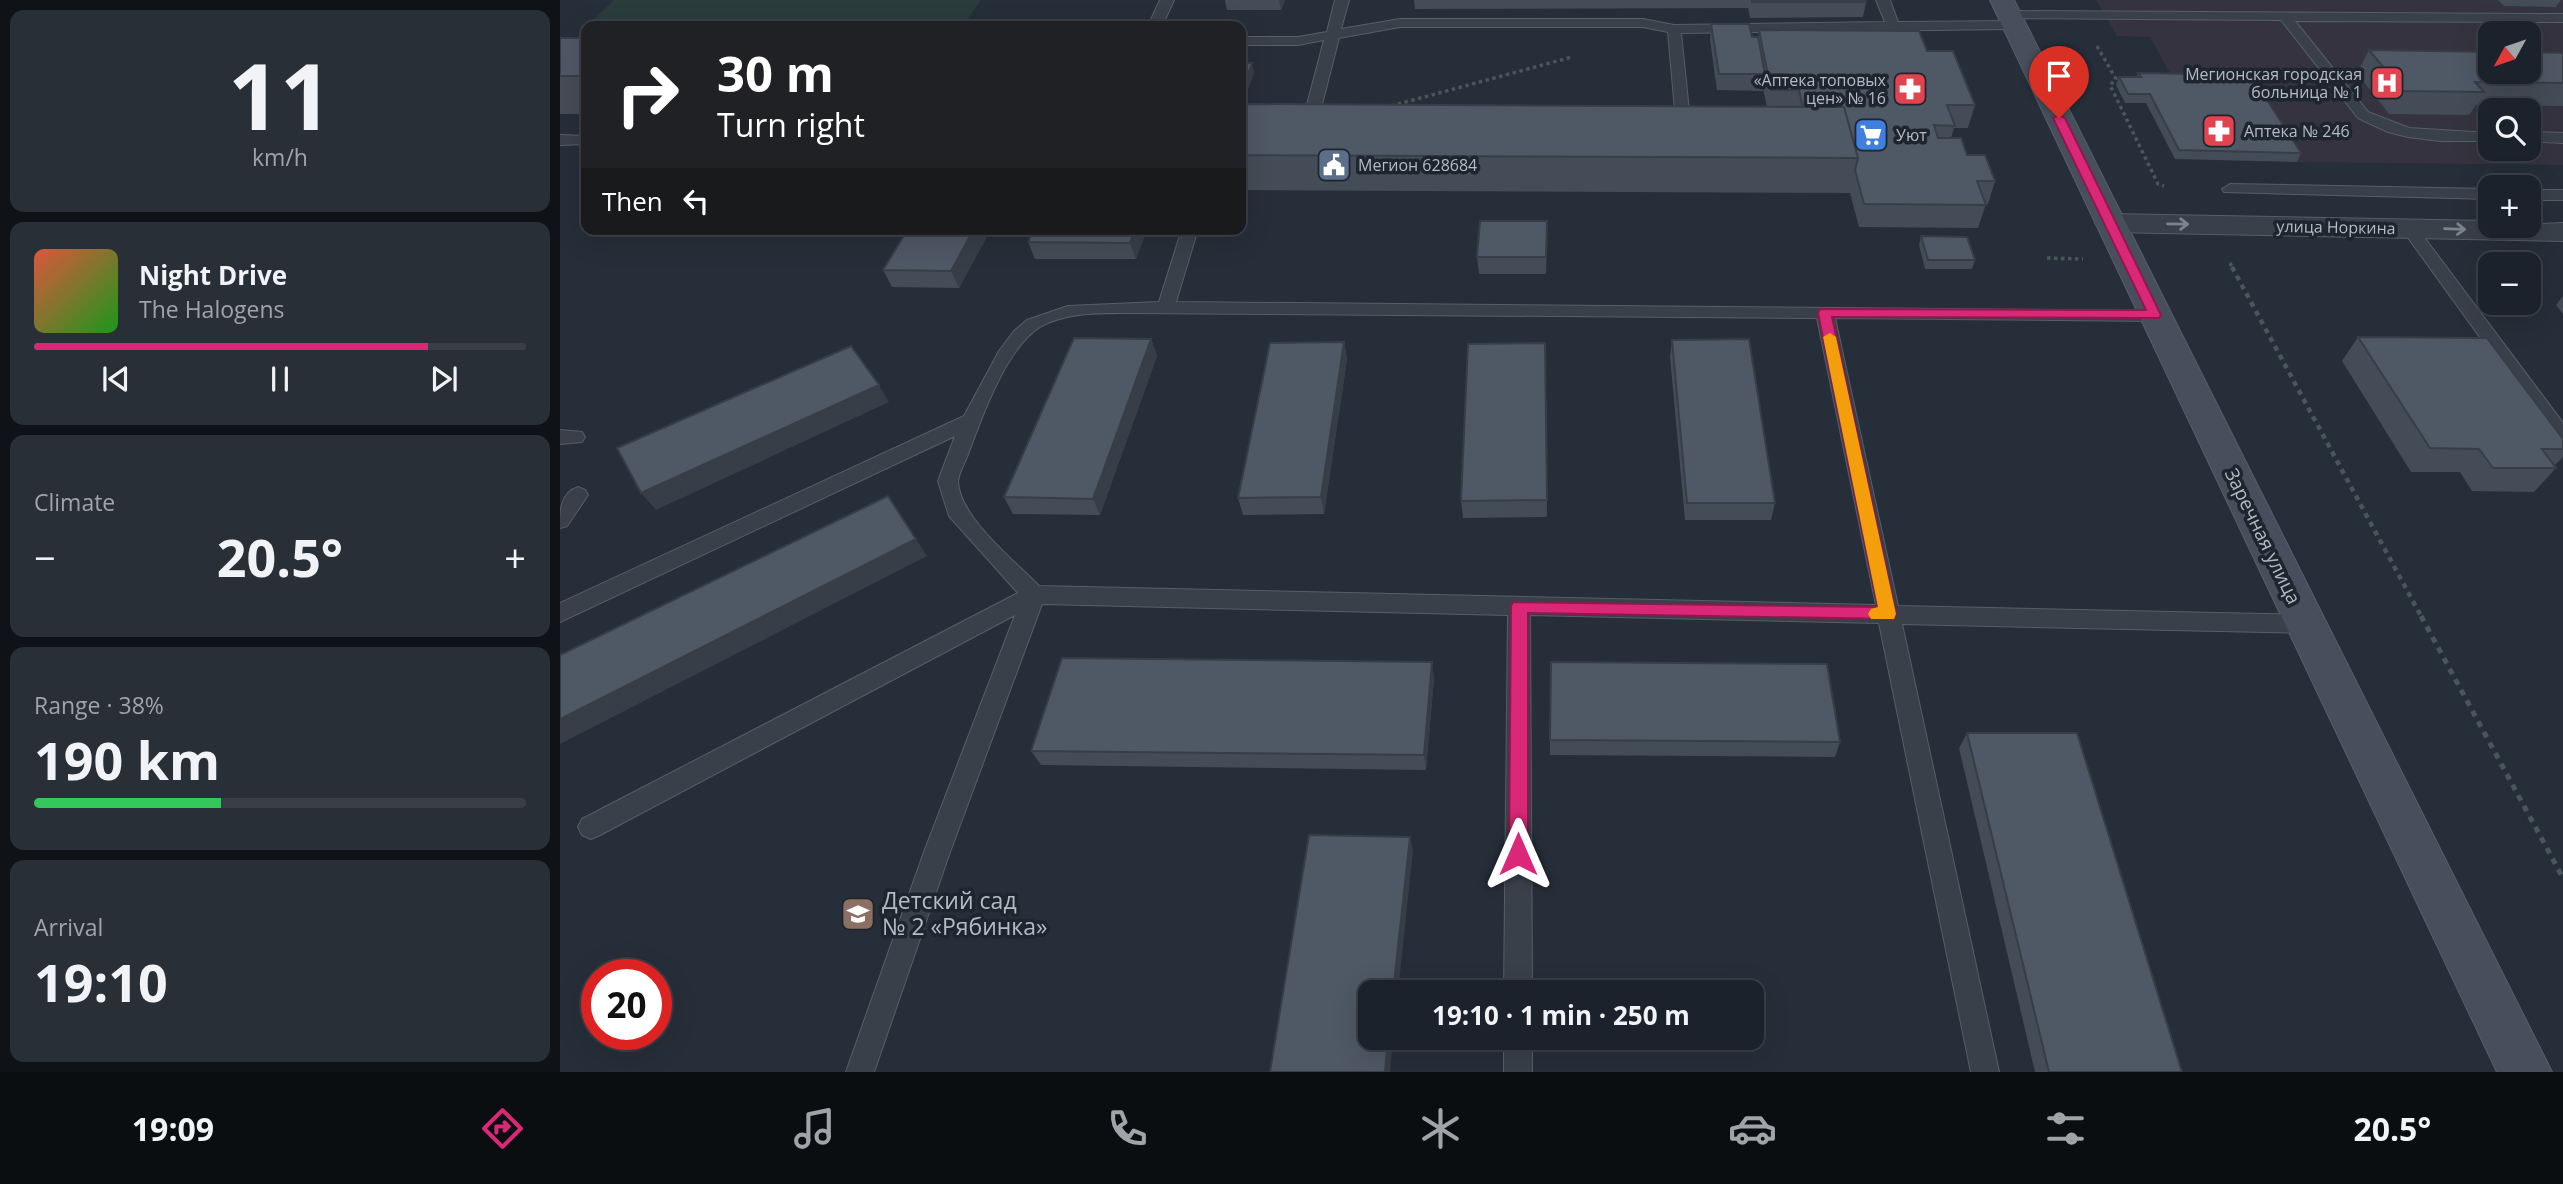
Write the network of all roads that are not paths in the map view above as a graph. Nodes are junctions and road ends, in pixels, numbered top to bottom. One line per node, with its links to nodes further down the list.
1 (1167, 0): 10 (lane)
2 (1342, 0): 13 (lane)
3 (1883, 0): 11 (lane)
4 (2283, 0): 7 (lane)
5 (2394, 0): 8 (lane)
6 (2008, 13): 7 (lane); 11 (lane); 26 (main road, Заречная улица)
7 (2291, 17): 8 (lane); 17 (lane)
8 (2410, 17): 9 (lane)
9 (2563, 18)
10 (1156, 21)
11 (1893, 26): 12 (lane)
12 (1674, 29): 13 (lane); 16 (lane)
13 (1332, 36): 14 (lane); 15 (lane)
14 (1246, 41)
15 (1340, 120)
16 (1640, 122)
17 (2478, 137)
18 (2541, 137): 19 (lane)
19 (2563, 138)
20 (560, 140): 21 (lane)
21 (581, 140)
22 (2230, 189): 23 (lane)
23 (2478, 194)
24 (2541, 195): 25 (lane)
25 (2563, 195)
26 (2110, 223): 27 (street, улица Норкина, one-way to 27); 32 (main road, Заречная улица)
27 (2409, 228): 28 (street, улица Норкина, one-way to 28); 34 (lane)
28 (2563, 232)
29 (1188, 235): 30 (lane)
30 (1166, 308): 31 (lane); 33 (lane)
31 (1825, 313): 32 (lane); 40 (lane)
32 (2154, 315): 41 (main road, Заречная улица)
33 (971, 421): 37 (lane); 39 (lane)
34 (2563, 437)
35 (578, 495): 36 (lane)
36 (560, 520)
37 (1034, 595): 38 (lane); 42 (lane); 45 (lane)
38 (1519, 606): 40 (lane); 43 (lane)
39 (560, 613)
40 (1888, 614): 41 (lane); 47 (lane)
41 (2305, 624): 48 (main road, Заречная улица)
42 (591, 827)
43 (1518, 980)
44 (1518, 1050): 46 (lane)
45 (860, 1072)
46 (1518, 1072)
47 (1985, 1072)
48 (2525, 1072)

